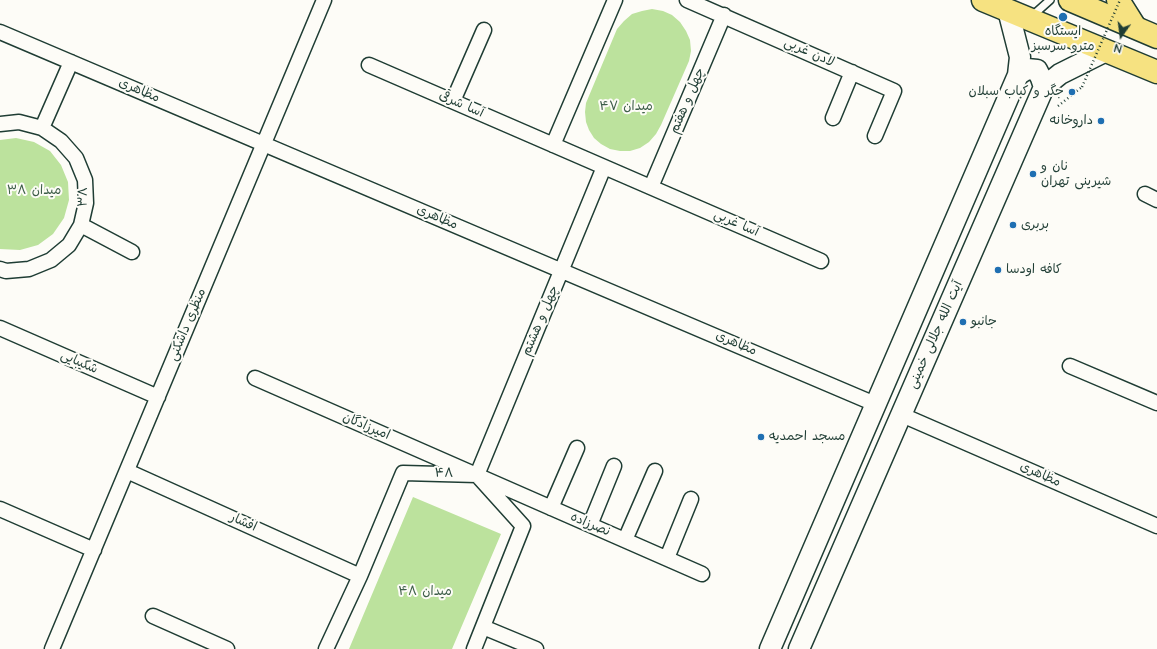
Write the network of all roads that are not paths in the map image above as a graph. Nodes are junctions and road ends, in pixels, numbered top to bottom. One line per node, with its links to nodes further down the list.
1 (324, 0): 27 (street, منظری داشکنی)
2 (615, 0): 28 (street)
3 (688, 0): 9 (street, لادن غربی)
4 (983, 0): 8 (main road)
5 (1050, 0): 10 (lane)
6 (1070, 0): 11 (main road)
7 (1119, 0): 11 (main road)
8 (1008, 10): 10 (main road); 20 (main road)
9 (724, 15): 18 (street, لادن غربی); 30 (street, چهل و هفتم)
10 (1029, 19): 15 (main road)
11 (1135, 28): 14 (main road)
12 (484, 30): 22 (street)
13 (0, 32): 16 (street, مظاهری)
14 (1157, 37)
15 (1106, 51): 19 (main road); 21 (main road, آيت الله جلالى خمينى)
16 (71, 62): 25 (street); 27 (street, مظاهری)
17 (368, 65): 22 (street, آسا شرقی)
18 (852, 72): 23 (street); 26 (street, لادن غربی)
19 (1157, 72)
20 (1018, 75): 21 (main road); 41 (main road)
21 (1044, 87): 42 (main road, آيت الله جلالى خمينى)
22 (453, 101): 28 (street, آسا شرقی)
23 (834, 118)
24 (0, 124): 25 (street, ۳۸)
25 (42, 128): 31 (street, ۳۸)
26 (875, 136)
27 (264, 144): 35 (street, مظاهری); 39 (street, منظری داشکنی)
28 (553, 145): 29 (street, آسا شرقی)
29 (604, 167): 30 (street, آسا غربی); 35 (street, چهل و هشتم)
30 (651, 187): 33 (street, آسا غربی)
31 (81, 225): 32 (street); 34 (street, ۳۸)
32 (132, 252)
33 (821, 261)
34 (0, 269)
35 (562, 270): 41 (street, مظاهری); 47 (street, چهل و هشتم)
36 (0, 328): 39 (street, شکیبایی)
37 (1070, 366): 40 (street)
38 (255, 378): 47 (street, امیرزادگان)
39 (158, 397): 45 (street, منظری داشکنی)
40 (1157, 403)
41 (875, 404): 42 (main road); 65 (main road)
42 (902, 415): 52 (street, مظاهری); 66 (main road, آيت الله جلالى خمينى)
43 (577, 448): 49 (street)
44 (614, 466): 51 (street)
45 (127, 471): 54 (street, منظری داشکنی); 57 (street, افشار)
46 (655, 471): 53 (street)
47 (477, 475): 49 (street, نصرزاده); 57 (street, ۴۸); 59 (street)
48 (691, 499): 55 (street)
49 (552, 508): 51 (street, نصرزاده)
50 (0, 509): 54 (street)
51 (590, 525): 53 (street, نصرزاده)
52 (1157, 526)
53 (625, 540): 55 (street, نصرزاده)
54 (94, 550): 60 (street, منظری داشکنی)
55 (667, 558): 56 (street, نصرزاده)
56 (702, 574)
57 (360, 576): 62 (street, ۴۸)
58 (153, 616): 61 (street)
59 (483, 627): 63 (street); 64 (street)
60 (52, 649)
61 (227, 649)
62 (326, 649)
63 (474, 649)
64 (536, 649)
65 (770, 649)
66 (800, 649)

